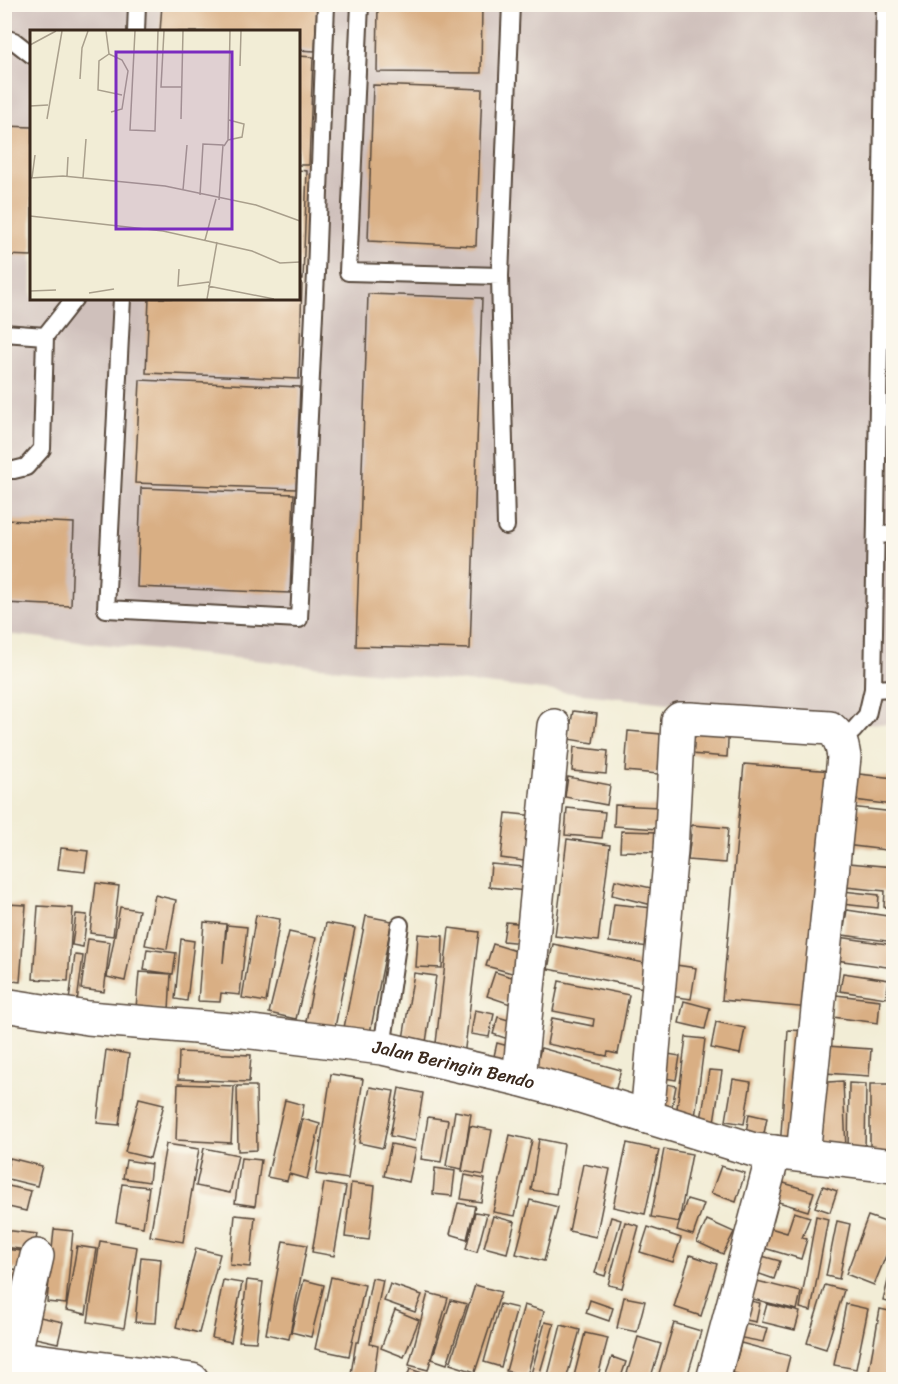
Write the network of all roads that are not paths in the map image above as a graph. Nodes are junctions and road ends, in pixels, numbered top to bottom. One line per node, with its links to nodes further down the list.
1 (137, 4): 6 (lane)
2 (326, 4): 11 (lane)
3 (360, 4): 9 (lane)
4 (511, 4): 9 (lane)
5 (885, 4): 17 (lane)
6 (136, 30)
7 (4, 39): 8 (lane)
8 (30, 53)
9 (500, 276): 15 (lane)
10 (73, 300): 13 (lane)
11 (122, 300)
12 (4, 333): 13 (lane)
13 (45, 336): 14 (lane)
14 (4, 470)
15 (506, 526)
16 (894, 534): 17 (lane)
17 (876, 535): 19 (lane)
18 (894, 688): 19 (lane)
19 (873, 689): 21 (lane)
20 (554, 726): 25 (street)
21 (839, 737): 26 (street); 27 (street)
22 (400, 925): 24 (lane)
23 (4, 1005): 24 (street, Jalan Beringin Bendo)
24 (382, 1048): 25 (street, Jalan Beringin Bendo)
25 (519, 1079): 26 (street, Jalan Beringin Bendo)
26 (648, 1117): 27 (street, Jalan Beringin Bendo)
27 (789, 1154): 28 (street, Jalan Beringin Bendo); 32 (street)
28 (894, 1166)
29 (38, 1256): 30 (street)
30 (9, 1357): 31 (street)
31 (192, 1380)
32 (713, 1380)

